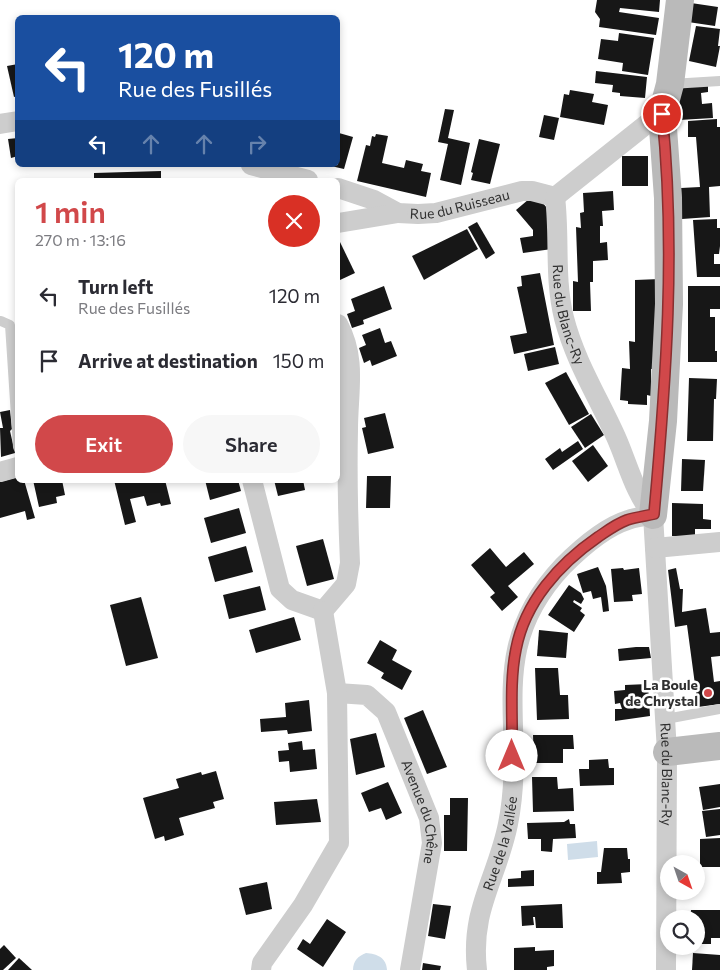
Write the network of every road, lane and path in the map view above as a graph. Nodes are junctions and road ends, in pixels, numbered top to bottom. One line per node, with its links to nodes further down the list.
1 (680, 0): 3 (street)
2 (720, 81): 3 (lane)
3 (670, 84): 4 (street)
4 (662, 114): 10 (street); 19 (street)
5 (15, 122): 6 (street)
6 (0, 124)
7 (259, 167): 8 (street)
8 (300, 178)
9 (340, 189): 11 (street, Rue du Ruisseau)
10 (555, 197): 11 (street, Rue du Ruisseau); 19 (street, Rue du Blanc-Ry)
11 (398, 213): 12 (street)
12 (340, 223)
13 (1, 321): 15 (lane)
14 (340, 329): 22 (street)
15 (15, 401)
16 (15, 468): 17 (street)
17 (0, 472)
18 (253, 483): 22 (street)
19 (654, 514): 21 (street, Rue du Blanc-Ry); 30 (street, Rue de la Vallée)
20 (720, 542): 21 (street)
21 (655, 548): 25 (street, Rue du Blanc-Ry)
22 (324, 611): 23 (street)
23 (337, 693): 28 (street); 29 (street, Avenue du Chêne)
24 (720, 709): 25 (lane)
25 (666, 719): 27 (street, Rue du Blanc-Ry)
26 (720, 746): 27 (street)
27 (667, 752): 31 (street, Rue du Blanc-Ry)
28 (261, 970)
29 (410, 970)
30 (477, 970)
31 (666, 970)

